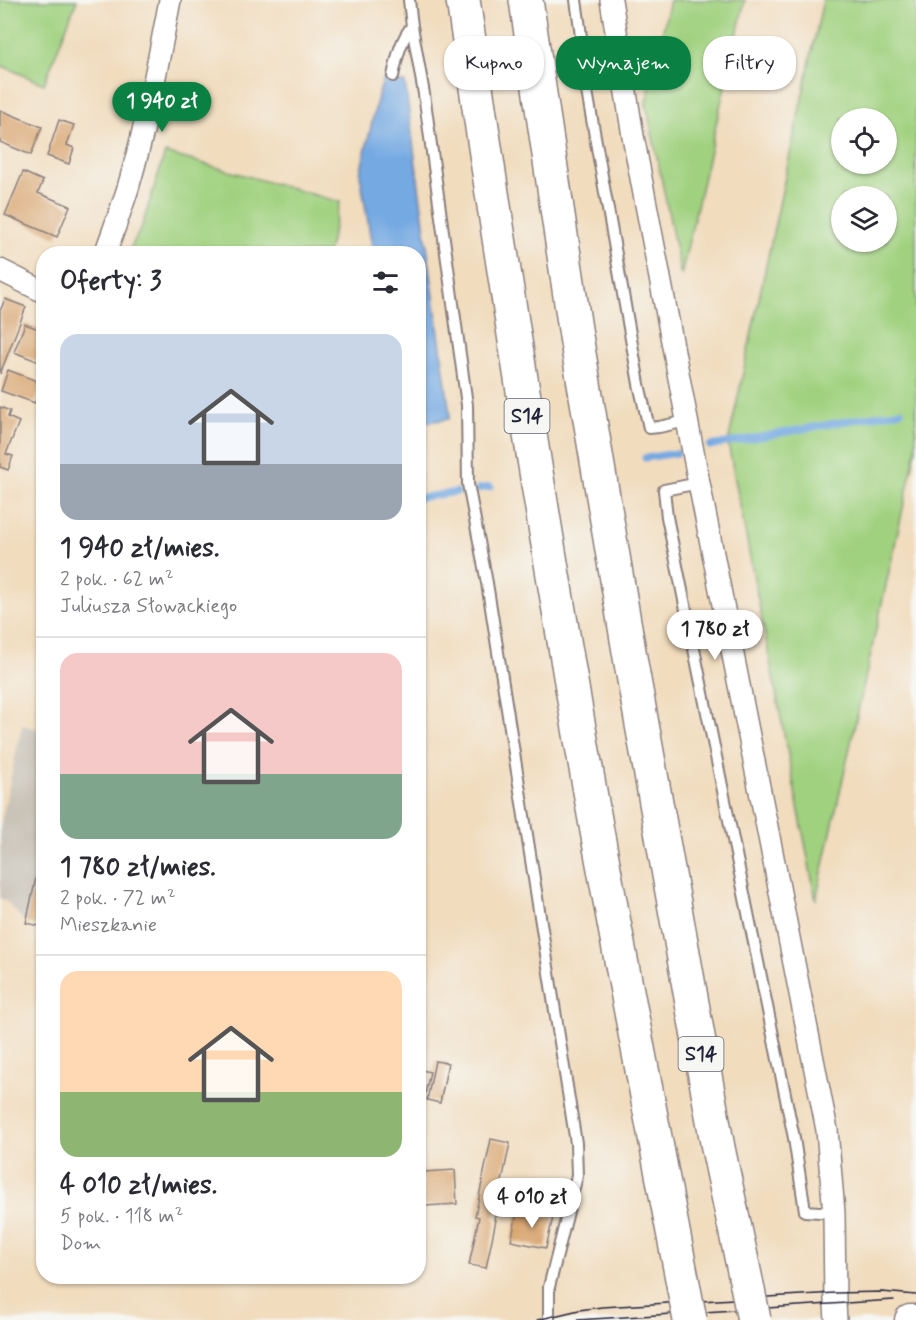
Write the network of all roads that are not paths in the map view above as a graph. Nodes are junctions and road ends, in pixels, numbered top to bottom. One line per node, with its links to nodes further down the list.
1 (170, 0): 9 (street)
2 (409, 0): 7 (lane)
3 (463, 0): 15 (highway, S14)
4 (526, 0): 17 (highway, S14, bridge)
5 (576, 0): 12 (lane)
6 (611, 0): 12 (street)
7 (412, 26): 8 (lane); 16 (lane)
8 (393, 76)
9 (108, 246)
10 (0, 270): 11 (street)
11 (36, 288)
12 (687, 421): 13 (street)
13 (699, 483): 14 (street); 14 (lane)
14 (834, 1213): 18 (street)
15 (687, 1305)
16 (549, 1320)
17 (754, 1320)
18 (836, 1320)
19 (910, 1320): 20 (main road)
20 (916, 1320)

